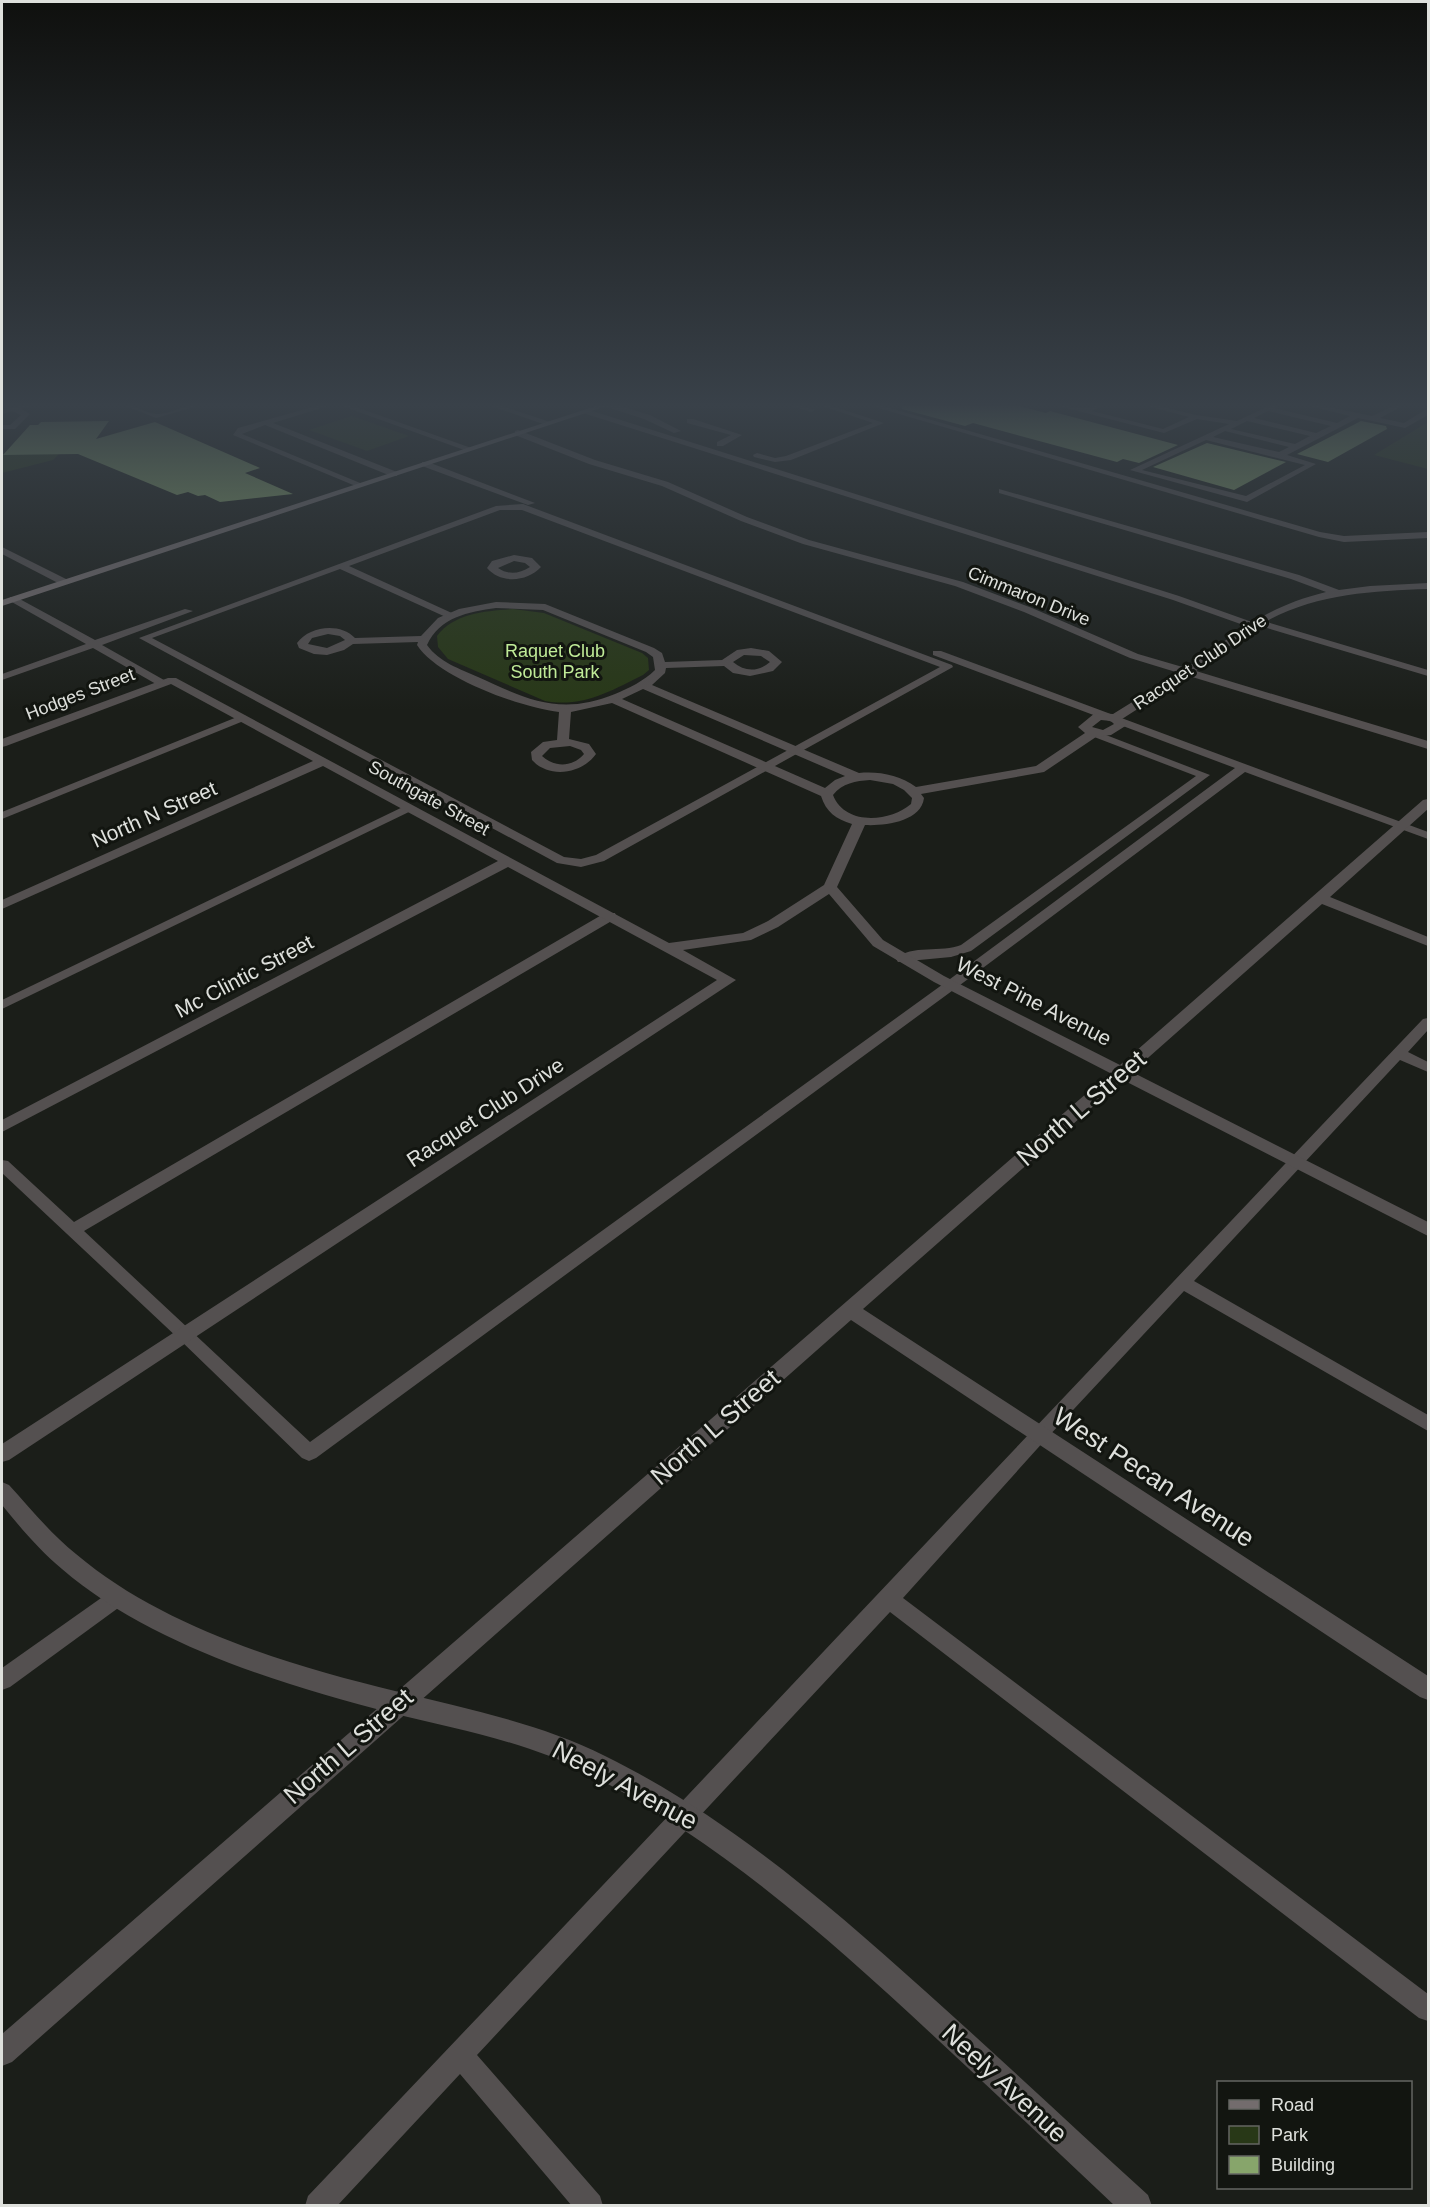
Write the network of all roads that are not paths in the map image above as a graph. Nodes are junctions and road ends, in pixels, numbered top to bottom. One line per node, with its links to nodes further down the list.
1 (300, 505): 11 (main road)
2 (485, 505): 20 (lane)
3 (535, 505): 31 (lane)
4 (713, 505): 23 (street, Cimmaron Drive)
5 (882, 505): 17 (lane)
6 (1050, 505): 13 (street)
7 (1219, 505): 8 (lane)
8 (1428, 535)
9 (2, 550): 11 (street)
10 (340, 566): 16 (lane); 36 (lane); 38 (lane)
11 (63, 582): 14 (main road)
12 (1428, 586): 13 (street, Racquet Club Drive)
13 (1337, 593): 17 (street, Racquet Club Drive)
14 (13, 599): 15 (main road); 20 (lane)
15 (2, 603)
16 (451, 616): 18 (street); 22 (street)
17 (1255, 623): 23 (street, Racquet Club Drive); 24 (lane)
18 (424, 639): 19 (street); 29 (street)
19 (350, 641)
20 (94, 644): 25 (lane); 26 (lane)
21 (727, 663): 22 (street)
22 (661, 665): 27 (street)
23 (1185, 673): 31 (street, Racquet Club Drive); 35 (street, Cimmaron Drive)
24 (1428, 673)
25 (2, 677)
26 (166, 681): 30 (street, Southgate Street); 34 (street, Hodges Street)
27 (643, 685): 28 (street); 36 (street)
28 (612, 699): 29 (street); 38 (street)
29 (565, 709): 33 (street)
30 (242, 718): 37 (street, Southgate Street); 45 (lane)
31 (1115, 718): 32 (street, Racquet Club Drive); 39 (lane)
32 (1093, 733): 41 (street, Racquet Club Drive); 56 (lane)
33 (563, 742)
34 (2, 743)
35 (1428, 745)
36 (795, 750): 38 (lane); 40 (street)
37 (324, 761): 44 (street, Southgate Street); 52 (street, North N Street)
38 (766, 766): 42 (street)
39 (1244, 767): 47 (lane); 57 (lane)
40 (857, 777): 41 (street); 42 (street)
41 (914, 791): 46 (street)
42 (828, 794): 46 (street)
43 (1428, 803): 47 (street, North L Street)
44 (409, 808): 49 (street, Southgate Street); 58 (lane)
45 (2, 816)
46 (860, 821): 50 (street)
47 (1402, 826): 48 (lane); 51 (street, North L Street)
48 (1428, 836)
49 (507, 862): 53 (street, Southgate Street); 63 (street, Mc Clintic Street)
50 (830, 887): 55 (street); 56 (street, West Pine Avenue)
51 (1321, 898): 54 (street); 62 (street, North L Street)
52 (2, 904)
53 (610, 916): 55 (street, Southgate Street); 66 (lane)
54 (1428, 942)
55 (669, 948): 70 (street, Racquet Club Drive)
56 (903, 959): 57 (street, West Pine Avenue)
57 (951, 984): 62 (street, West Pine Avenue); 70 (lane)
58 (2, 1005)
59 (1428, 1022): 60 (lane)
60 (1399, 1054): 61 (lane); 64 (lane)
61 (1428, 1067)
62 (1124, 1072): 64 (street, West Pine Avenue); 69 (street, North L Street)
63 (2, 1127)
64 (1298, 1162): 67 (street, West Pine Avenue); 68 (lane)
65 (2, 1166): 66 (lane)
66 (72, 1230): 70 (lane)
67 (1428, 1230)
68 (1183, 1282): 71 (lane); 72 (lane)
69 (850, 1310): 72 (street, West Pecan Avenue); 79 (street, North L Street)
70 (185, 1334): 73 (street, Racquet Club Drive)
71 (1428, 1424)
72 (1039, 1434): 76 (lane); 78 (street, West Pecan Avenue)
73 (2, 1454)
74 (2, 1491): 75 (street, Neely Avenue)
75 (118, 1597): 77 (lane); 79 (street, Neely Avenue)
76 (889, 1599): 80 (lane); 81 (lane)
77 (2, 1680)
78 (1428, 1689)
79 (396, 1703): 80 (street, Neely Avenue); 82 (street, North L Street)
80 (688, 1816): 83 (lane); 86 (street, Neely Avenue)
81 (1428, 2009)
82 (2, 2052)
83 (461, 2056): 84 (lane); 85 (lane)
84 (318, 2205)
85 (590, 2205)
86 (1137, 2205)

